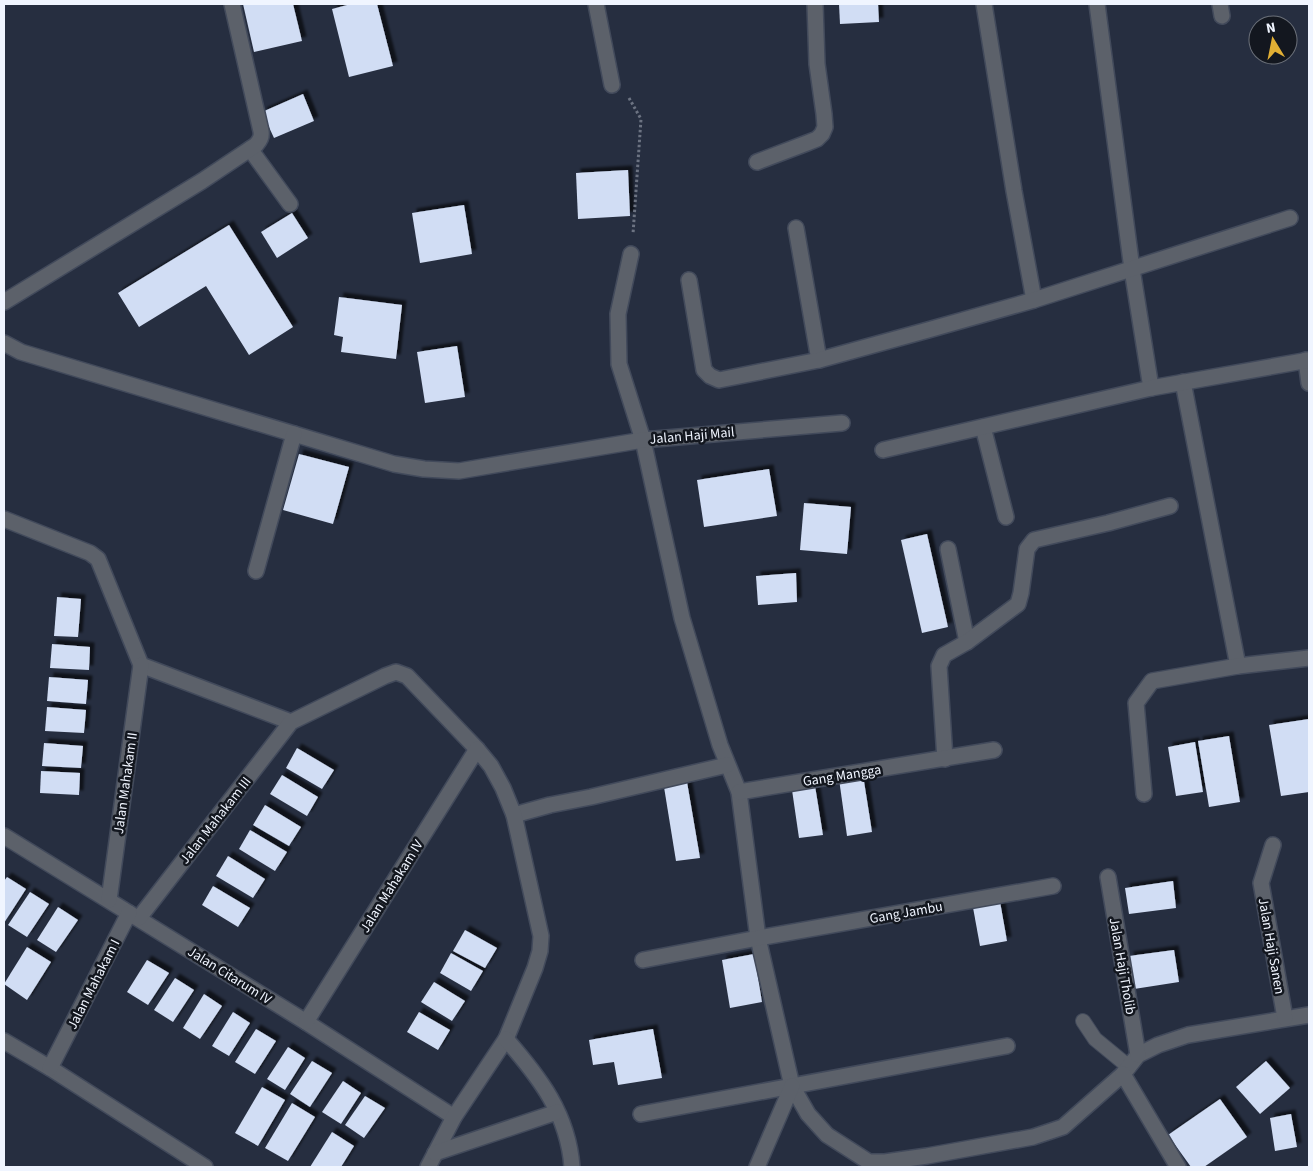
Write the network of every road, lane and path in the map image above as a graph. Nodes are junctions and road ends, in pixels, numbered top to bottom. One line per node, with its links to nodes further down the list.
1 (232, 4): 7 (street)
2 (596, 4): 6 (street)
3 (815, 4): 8 (street)
4 (984, 4): 15 (street)
5 (1097, 4): 13 (street)
6 (612, 85): 12 (path)
7 (250, 149): 9 (street); 16 (street)
8 (757, 162)
9 (290, 204)
10 (1290, 218): 13 (street)
11 (796, 228): 18 (street)
12 (631, 254): 26 (street, Jalan Haji Mail)
13 (1132, 269): 15 (street); 22 (street)
14 (689, 280): 18 (street)
15 (1034, 300): 18 (street)
16 (4, 302)
17 (4, 343): 25 (street)
18 (819, 360)
19 (1308, 360): 20 (street); 21 (street)
20 (1183, 382): 22 (street); 36 (street)
21 (1309, 383)
22 (1151, 388): 24 (street)
23 (842, 423): 26 (street, Jalan Haji Mail)
24 (983, 427): 27 (street); 29 (street)
25 (294, 434): 26 (street); 32 (street)
26 (643, 440): 41 (street)
27 (883, 450)
28 (1170, 506): 33 (street)
29 (1006, 517)
30 (4, 519): 35 (street)
31 (948, 549): 33 (street)
32 (256, 571)
33 (967, 642): 40 (street)
34 (1309, 658): 36 (street)
35 (141, 665): 37 (street); 49 (street, Jalan Mahakam II)
36 (1238, 666): 43 (street)
37 (291, 722): 38 (street); 50 (street, Jalan Mahakam III)
38 (476, 749): 44 (street); 56 (street, Jalan Mahakam IV)
39 (994, 750): 40 (street, Gang Mangga)
40 (945, 759): 42 (street, Gang Mangga)
41 (727, 765): 42 (street); 44 (street)
42 (739, 792): 51 (street)
43 (1144, 794)
44 (514, 815): 57 (street)
45 (4, 836): 49 (street, Jalan Citarum IV)
46 (1273, 845): 54 (street, Jalan Haji Sanen)
47 (1108, 877): 61 (street, Jalan Haji Tholib)
48 (1053, 886): 51 (street, Gang Jambu)
49 (109, 900): 50 (street, Jalan Citarum IV)
50 (134, 916): 56 (street, Jalan Citarum IV); 60 (street, Jalan Mahakam I)
51 (758, 938): 52 (street, Gang Jambu); 62 (street)
52 (643, 960)
53 (1309, 1015): 54 (street)
54 (1285, 1018): 61 (street)
55 (1083, 1021): 61 (lane)
56 (306, 1022): 65 (street, Jalan Citarum IV)
57 (506, 1039): 63 (street); 65 (street)
58 (4, 1041): 60 (street)
59 (1007, 1046): 62 (street)
60 (54, 1062): 68 (street)
61 (1130, 1065): 67 (street); 72 (street)
62 (792, 1086): 64 (street); 67 (street); 71 (street)
63 (557, 1112): 66 (street); 70 (street)
64 (641, 1114)
65 (454, 1117): 66 (street)
66 (435, 1153): 69 (street)
67 (869, 1164)
68 (205, 1167)
69 (428, 1167)
70 (572, 1167)
71 (757, 1167)
72 (1178, 1167)

